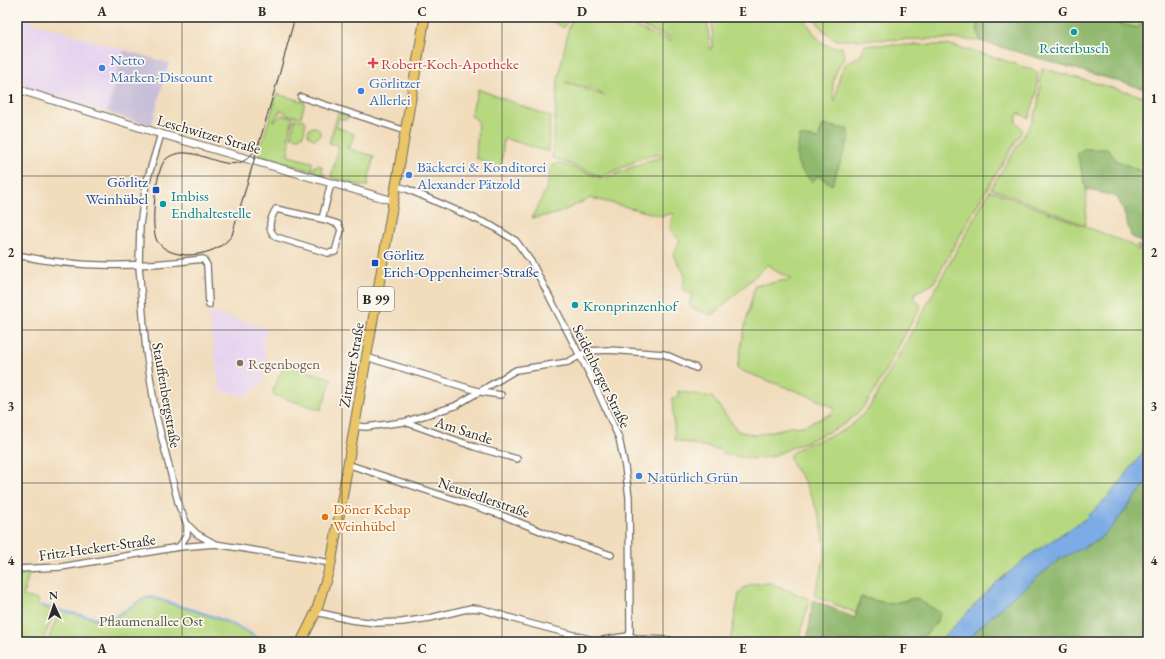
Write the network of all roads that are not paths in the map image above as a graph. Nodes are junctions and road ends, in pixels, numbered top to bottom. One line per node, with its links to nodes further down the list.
1 (425, 17): 4 (main road, Zittauer Straße / B 99)
2 (17, 89): 5 (street, Leschwitzer Straße)
3 (301, 97): 4 (street)
4 (406, 131): 7 (main road, Zittauer Straße / B 99)
5 (161, 134): 6 (street, Leschwitzer Straße); 11 (street, Stauffenbergstraße)
6 (331, 183): 8 (street, Leschwitzer Straße); 9 (street)
7 (396, 186): 8 (main road, Zittauer Straße / B 99); 13 (street, Seidenberger Straße)
8 (394, 201): 14 (main road, Zittauer Straße / B 99)
9 (322, 219): 9 (street)
10 (17, 255): 11 (street)
11 (139, 266): 12 (street); 22 (street, Stauffenbergstraße)
12 (209, 305)
13 (579, 356): 15 (street, Am Sande); 16 (street, Am Sande); 29 (street, Seidenberger Straße)
14 (366, 357): 16 (street); 19 (main road, Zittauer Straße / B 99)
15 (696, 368)
16 (481, 392): 17 (street); 18 (street, Am Sande)
17 (501, 395)
18 (404, 422): 19 (street, Am Sande); 20 (street, Am Sande)
19 (354, 426): 21 (main road, Zittauer Straße / B 99)
20 (517, 459)
21 (347, 464): 25 (street, Neusiedlerstraße); 26 (main road, Zittauer Straße / B 99)
22 (187, 524): 23 (street, Fritz-Heckert-Straße); 24 (street)
23 (215, 544): 24 (street, Fritz-Heckert-Straße); 26 (street, Fritz-Heckert-Straße)
24 (179, 547): 27 (street, Fritz-Heckert-Straße)
25 (612, 555)
26 (331, 563): 28 (main road, Zittauer Straße / B 99)
27 (17, 569)
28 (316, 612): 29 (street); 31 (main road, Zittauer Straße / B 99)
29 (628, 636): 30 (street); 32 (street, Seidenberger Straße)
30 (669, 640)
31 (300, 642)
32 (628, 642)

